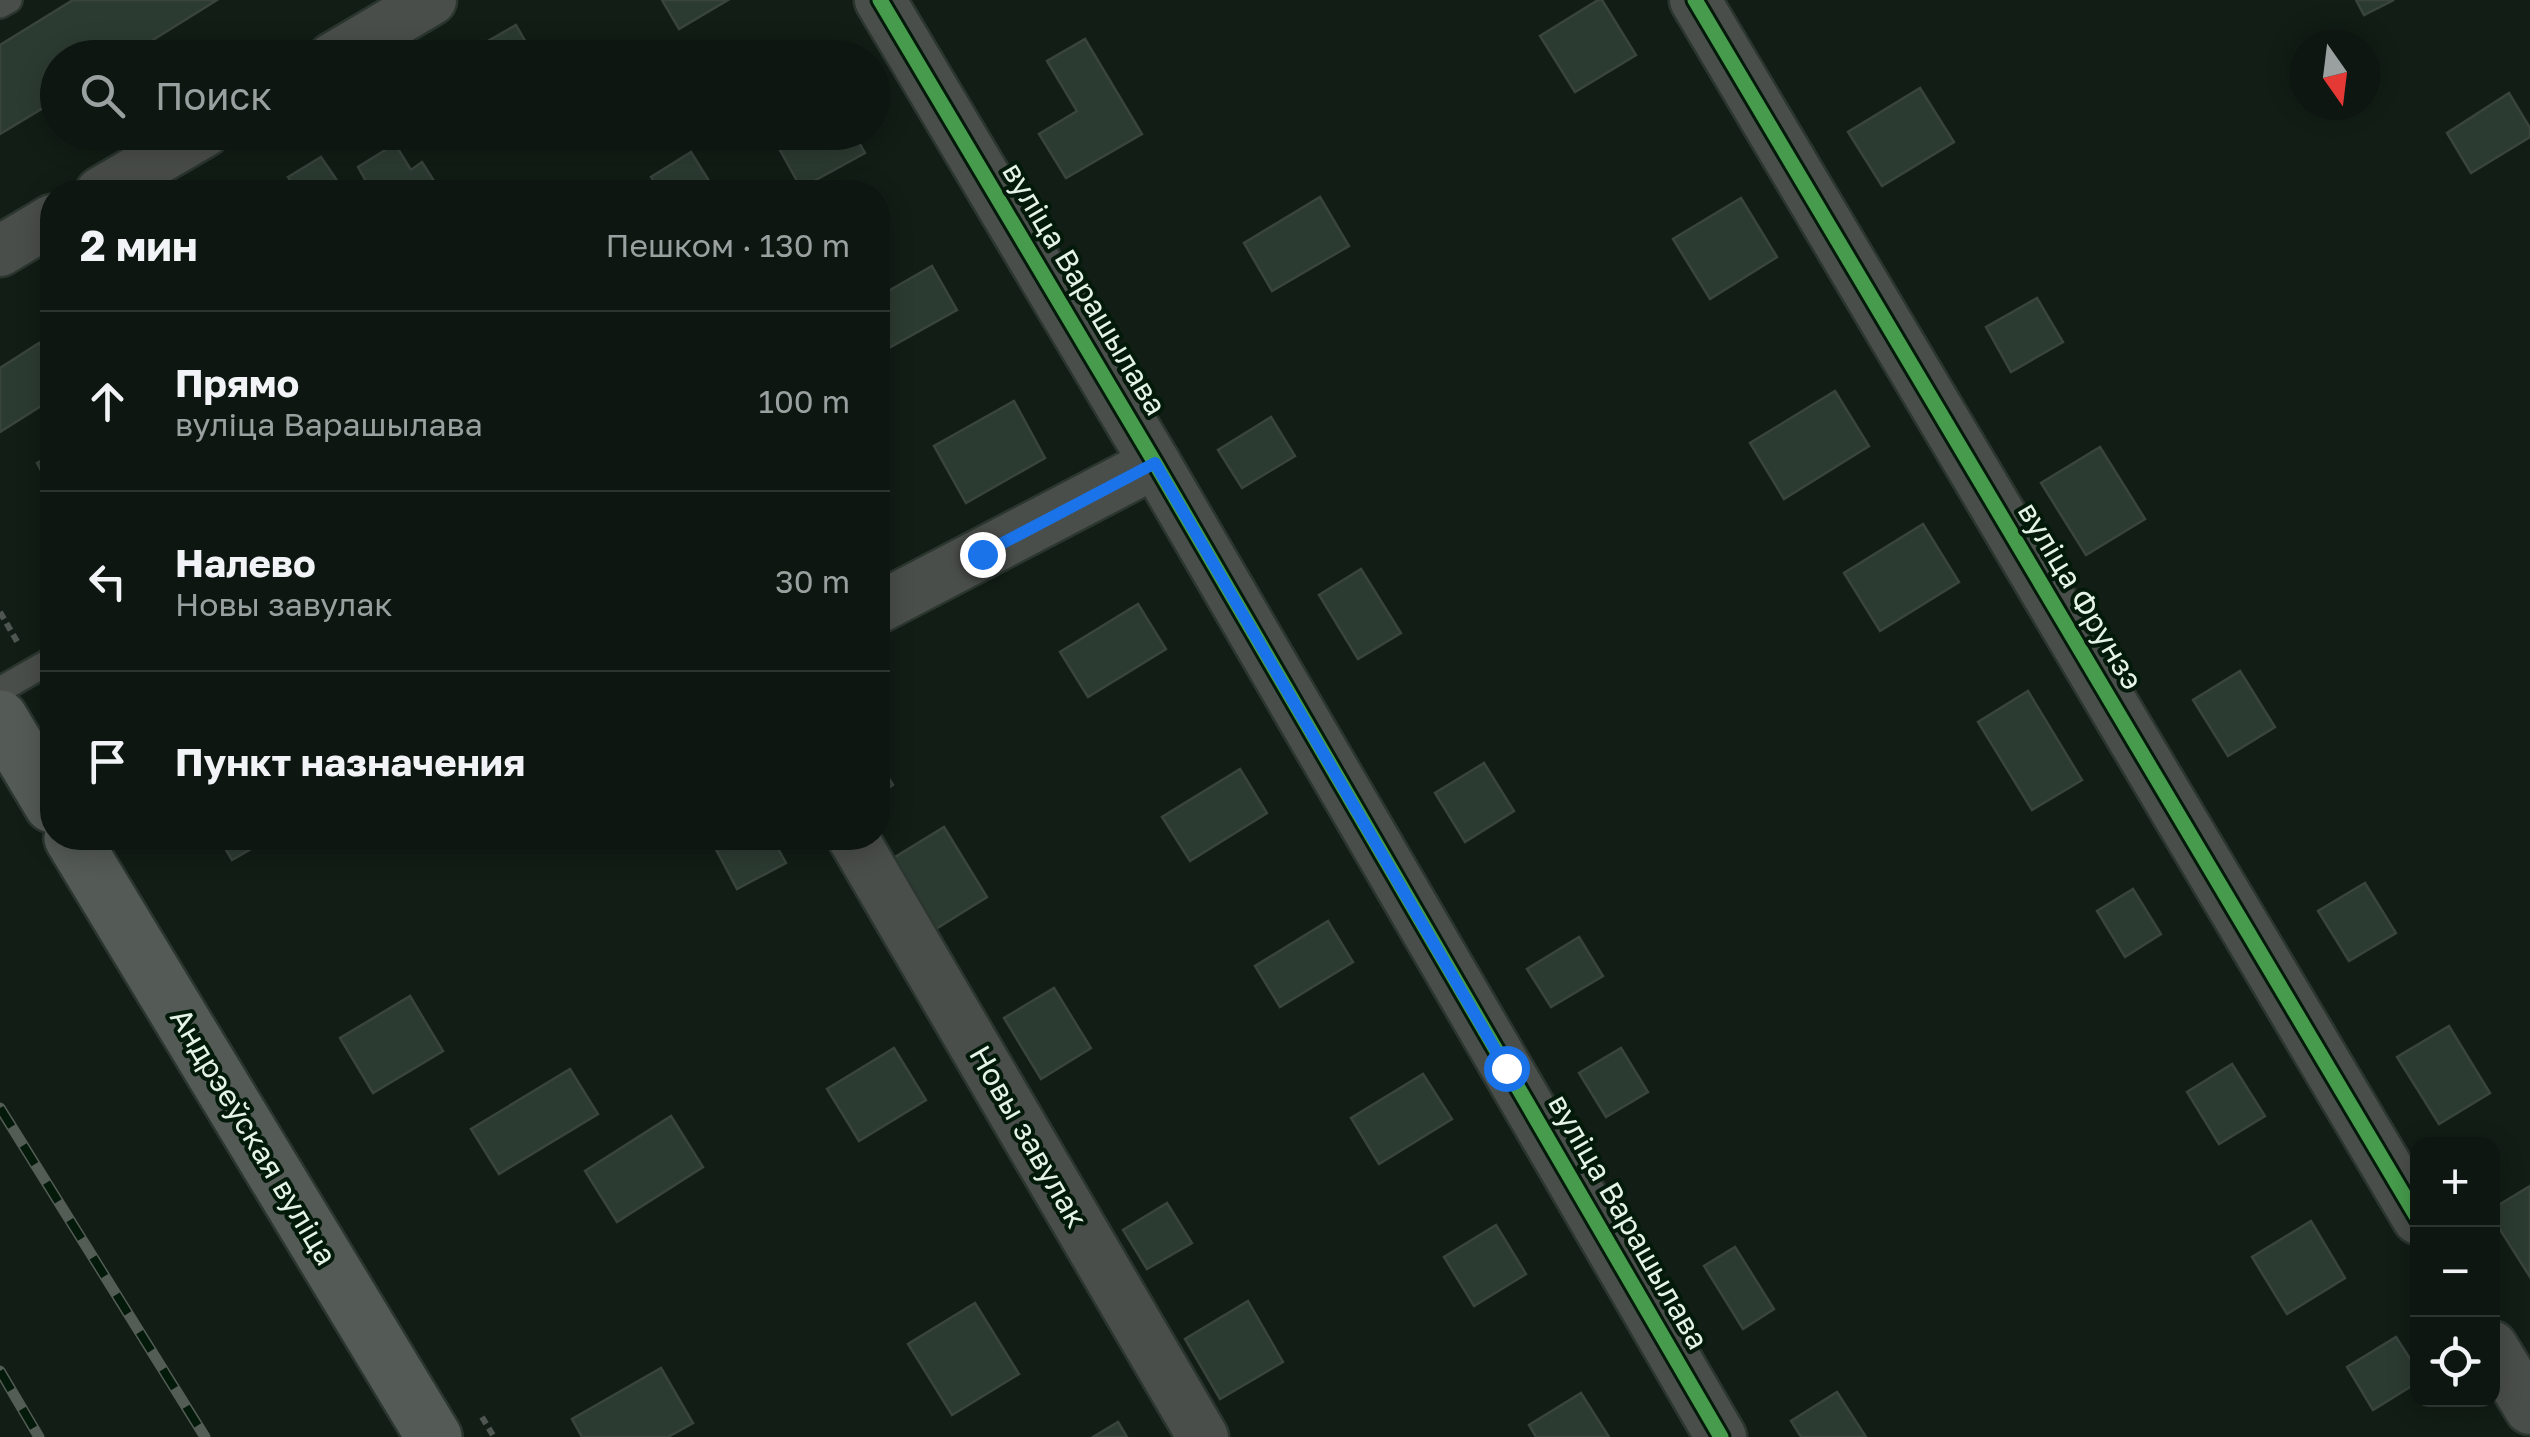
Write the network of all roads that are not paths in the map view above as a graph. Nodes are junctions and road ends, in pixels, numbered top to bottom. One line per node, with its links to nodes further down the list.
1 (8, 0): 5 (lane)
2 (432, 0): 6 (street)
3 (880, 0): 11 (street, вуліца Варашылава)
4 (1694, 0): 19 (street, вуліца Фрунзэ)
5 (0, 5)
6 (364, 40)
7 (173, 150): 8 (street)
8 (121, 180)
9 (40, 227): 10 (street)
10 (0, 251)
11 (1155, 463): 12 (street); 24 (street, вуліца Варашылава)
12 (890, 602)
13 (40, 667): 14 (lane)
14 (0, 690)
15 (0, 718): 16 (main road)
16 (40, 785)
17 (79, 850): 22 (main road, Андрэеўская вуліца)
18 (860, 850): 23 (street, Новы завулак)
19 (2410, 1206)
20 (2500, 1359): 21 (street)
21 (2530, 1409)
22 (434, 1437)
23 (1204, 1437)
24 (1721, 1437)

